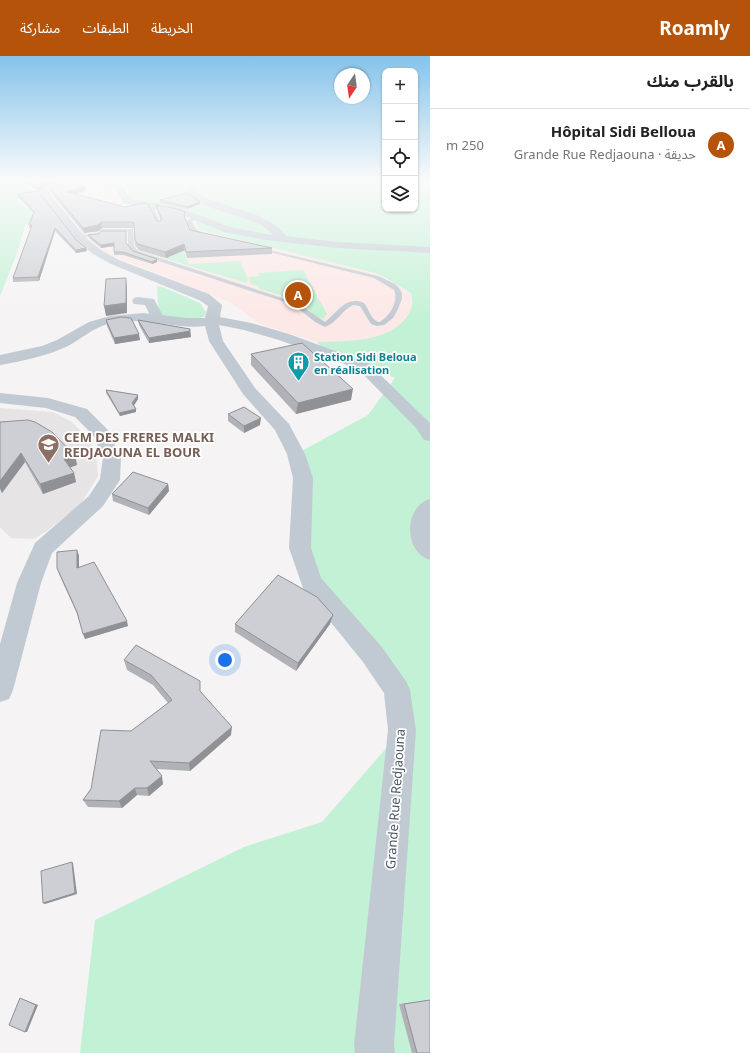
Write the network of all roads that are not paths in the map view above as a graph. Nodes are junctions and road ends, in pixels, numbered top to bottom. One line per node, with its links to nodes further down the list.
1 (72, 228): 5 (street, Grande Rue Redjaouna)
2 (192, 228): 6 (lane)
3 (222, 228): 7 (street, Grande Rue Redjaouna)
4 (273, 228): 7 (street)
5 (79, 236): 8 (lane); 12 (street, Grande Rue Redjaouna)
6 (214, 238)
7 (284, 239): 9 (street, Grande Rue Redjaouna)
8 (255, 247)
9 (430, 250)
10 (138, 301): 11 (street)
11 (158, 318): 12 (street); 13 (street)
12 (211, 320): 15 (street); 19 (street, Grande Rue Redjaouna)
13 (0, 360)
14 (0, 398): 18 (street)
15 (430, 436)
16 (430, 506): 17 (street)
17 (430, 552)
18 (0, 690)
19 (375, 1053)

